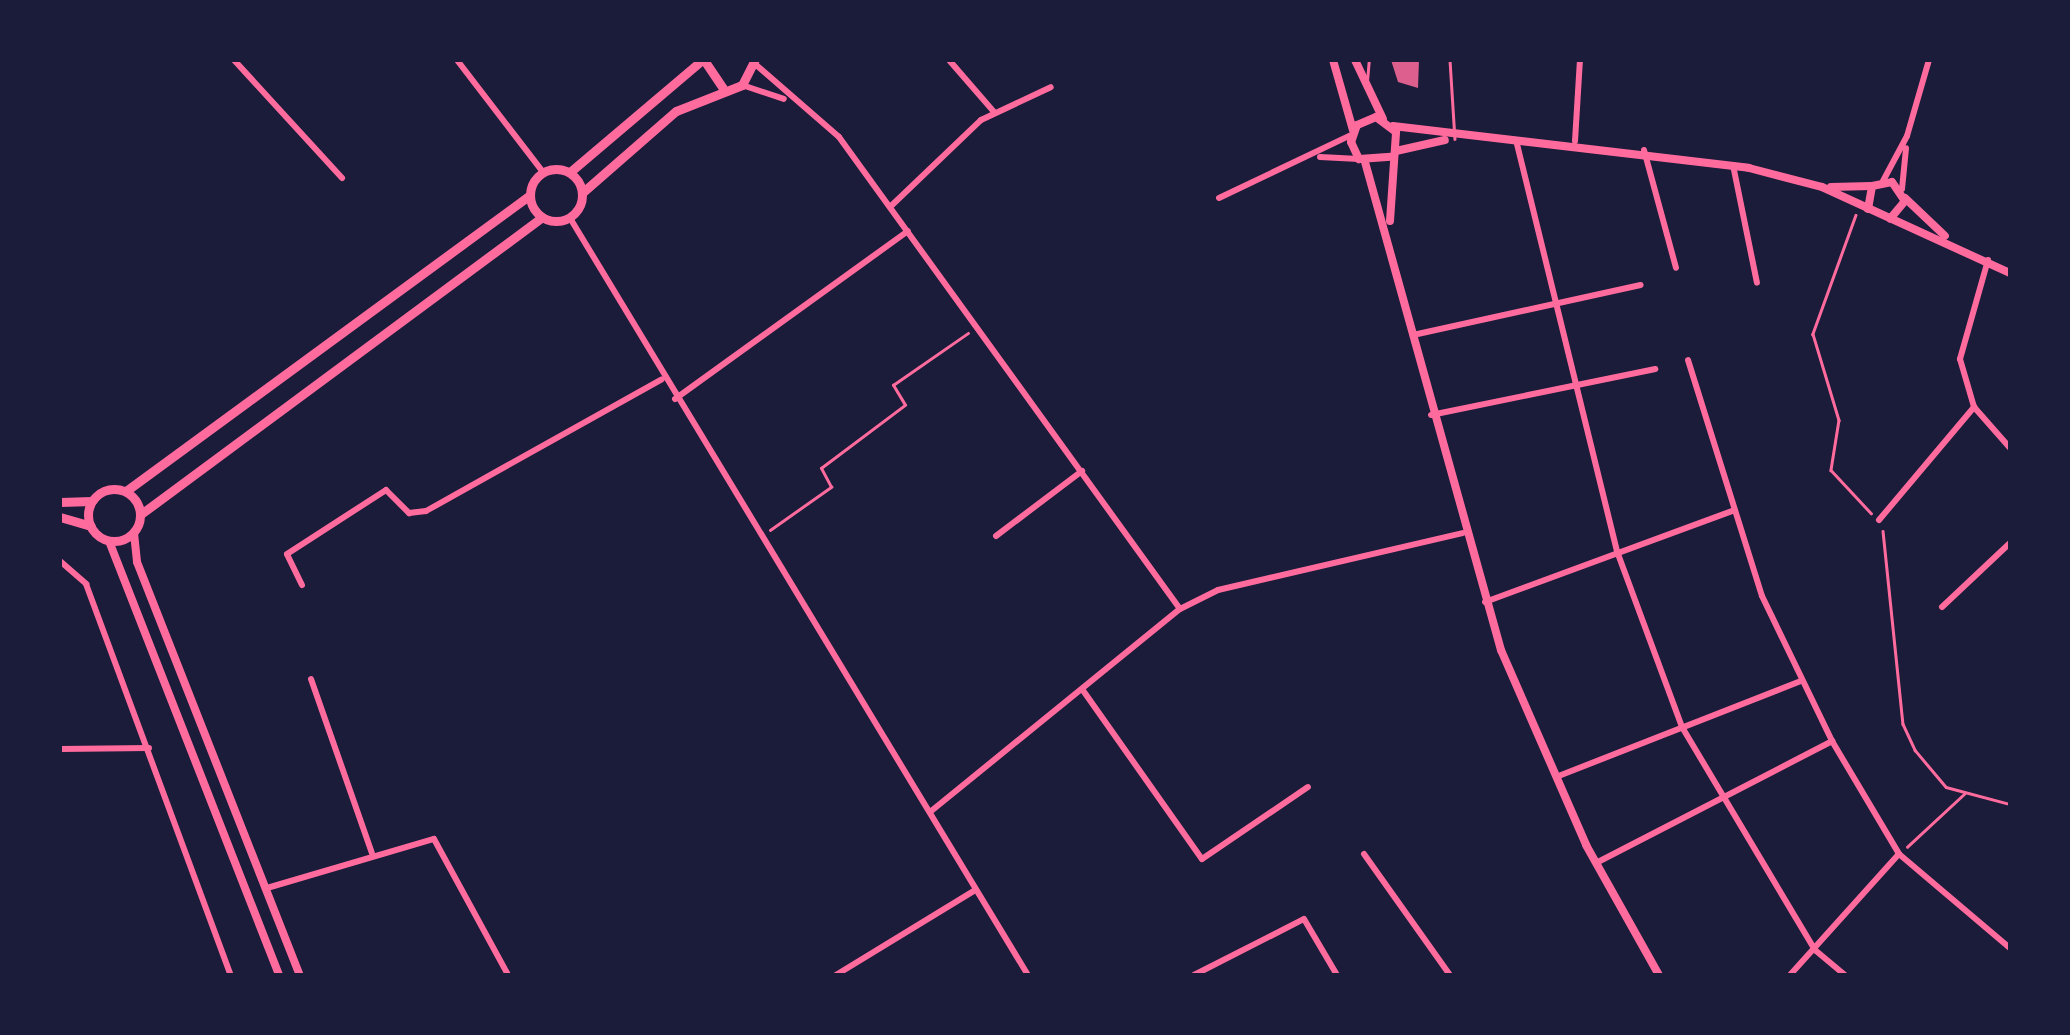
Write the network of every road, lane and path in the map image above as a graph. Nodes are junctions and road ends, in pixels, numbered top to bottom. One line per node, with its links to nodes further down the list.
1 (234, 60): 32 (street)
2 (456, 60): 30 (street)
3 (703, 60): 14 (main road); 31 (main road)
4 (949, 60): 17 (street)
5 (1333, 60): 20 (street)
6 (1355, 60): 15 (street)
7 (1370, 60): 15 (lane)
8 (1450, 60): 22 (lane)
9 (1580, 60): 24 (street)
10 (1929, 60): 21 (street)
11 (755, 62): 12 (main road); 16 (street)
12 (742, 85): 14 (main road); 16 (street)
13 (1050, 87): 17 (street)
14 (726, 88): 36 (main road)
15 (1366, 92): 18 (street)
16 (794, 104): 41 (street)
17 (994, 112): 41 (street)
18 (1383, 119): 19 (street); 20 (street)
19 (1392, 126): 22 (street); 26 (street)
20 (1352, 133): 27 (street); 28 (street)
21 (1907, 136): 33 (street); 38 (street)
22 (1454, 139): 23 (street); 26 (street)
23 (1516, 140): 24 (street); 54 (street)
24 (1575, 141): 25 (street)
25 (1644, 150): 29 (street); 50 (street)
26 (1393, 154): 28 (street); 47 (street)
27 (1314, 157): 28 (street); 39 (street)
28 (1362, 161): 47 (street)
29 (1733, 164): 35 (street); 52 (street)
30 (543, 172): 31 (main road); 37 (main road)
31 (570, 172): 36 (main road)
32 (342, 178)
33 (1883, 181): 34 (street); 38 (street)
34 (1872, 186): 35 (street); 42 (street)
35 (1822, 187): 40 (street)
36 (583, 192): 44 (main road)
37 (530, 194): 43 (main road); 66 (main road)
38 (1903, 194): 45 (street); 48 (street)
39 (1220, 198)
40 (1860, 205): 42 (street); 72 (path)
41 (890, 207): 46 (street)
42 (1869, 211): 45 (street)
43 (542, 217): 44 (main road); 70 (main road)
44 (570, 218): 59 (street)
45 (1886, 220): 48 (street)
46 (908, 232): 55 (street); 61 (street)
47 (1391, 236): 56 (street)
48 (1953, 242): 49 (street)
49 (1989, 260): 51 (street); 62 (street)
50 (1676, 268)
51 (2010, 273)
52 (1757, 283)
53 (1641, 285): 54 (street)
54 (1550, 305): 56 (street); 60 (street)
55 (978, 327): 65 (street); 77 (path)
56 (1414, 335): 63 (street)
57 (1688, 360): 69 (street)
58 (1655, 368): 60 (street)
59 (662, 379): 61 (street); 82 (street)
60 (1571, 384): 63 (street); 80 (street)
61 (674, 400): 77 (street)
62 (1974, 407): 64 (street); 72 (street)
63 (1431, 415): 75 (street)
64 (2010, 448)
65 (1082, 472): 76 (street); 85 (street)
66 (126, 492): 67 (main road); 70 (main road)
67 (92, 501): 68 (main road); 73 (main road)
68 (60, 502)
69 (1732, 511): 80 (street); 87 (street)
70 (141, 514): 74 (main road)
71 (60, 517): 73 (main road)
72 (1879, 520): 95 (path)
73 (90, 526): 78 (main road)
74 (134, 532): 78 (main road); 103 (street)
75 (1462, 534): 83 (street); 85 (street)
76 (996, 536)
77 (759, 538): 98 (street)
78 (109, 541): 108 (street)
79 (2010, 543): 84 (street)
80 (1618, 554): 83 (street); 89 (street)
81 (60, 561): 91 (street)
82 (302, 586)
83 (1484, 602): 93 (street)
84 (1942, 608)
85 (1180, 609): 88 (street)
86 (311, 679): 99 (street)
87 (1801, 681): 89 (street); 90 (street)
88 (1082, 689): 94 (street); 98 (street)
89 (1682, 727): 93 (street); 96 (street)
90 (1832, 741): 96 (street); 101 (street)
91 (149, 748): 92 (street); 107 (street)
92 (60, 749)
93 (1555, 777): 102 (street)
94 (1308, 787)
95 (1965, 793): 97 (path); 101 (path)
96 (1720, 802): 102 (street); 106 (street)
97 (2010, 804)
98 (930, 812): 104 (street)
99 (372, 854): 103 (street); 110 (street)
100 (1364, 854): 115 (street)
101 (1898, 854): 105 (street); 106 (street)
102 (1596, 862): 116 (street)
103 (267, 888): 109 (street)
104 (976, 890): 111 (street); 112 (street)
105 (2010, 948)
106 (1816, 950): 117 (street); 118 (street)
107 (231, 975)
108 (279, 975)
109 (300, 975)
110 (508, 975)
111 (836, 975)
112 (1028, 975)
113 (1194, 975): 114 (street)
114 (1337, 975)
115 (1450, 975)
116 (1659, 975)
117 (1790, 975)
118 (1844, 975)

